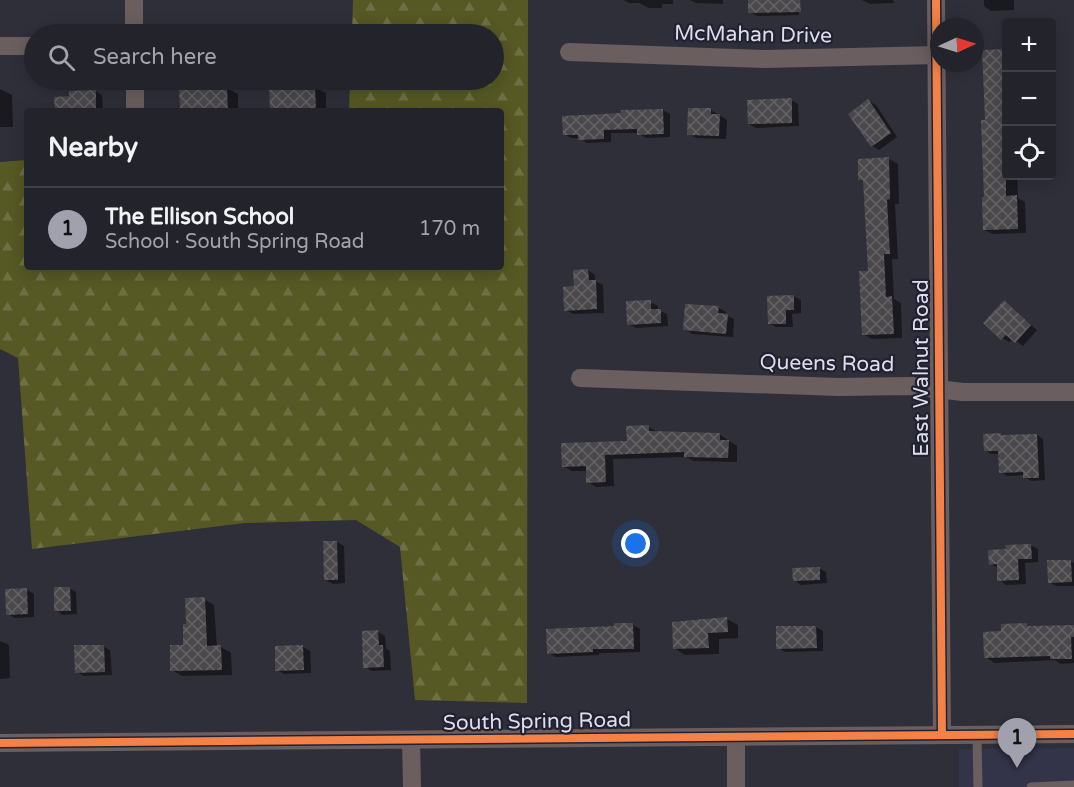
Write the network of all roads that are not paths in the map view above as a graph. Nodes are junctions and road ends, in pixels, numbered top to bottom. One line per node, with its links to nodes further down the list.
1 (134, 0): 4 (street)
2 (936, 0): 3 (street, East Walnut Road)
3 (936, 18)
4 (134, 24)
5 (0, 46): 6 (street)
6 (24, 46)
7 (569, 52): 8 (street, McMahan Drive)
8 (930, 56)
9 (936, 72): 13 (street, East Walnut Road)
10 (135, 90): 11 (street)
11 (135, 108)
12 (580, 378): 13 (street, Queens Road)
13 (939, 389): 14 (street, Queens Road); 16 (street, East Walnut Road)
14 (1074, 392)
15 (1074, 734): 17 (street, South Spring Road)
16 (942, 735): 17 (street, South Spring Road); 18 (street, South Spring Road)
17 (977, 735): 24 (lane)
18 (736, 737): 19 (street, South Spring Road); 23 (street)
19 (411, 740): 20 (street, South Spring Road); 22 (street)
20 (0, 743)
21 (1074, 785): 25 (lane)
22 (412, 787)
23 (736, 787)
24 (978, 787)
25 (1031, 787)

